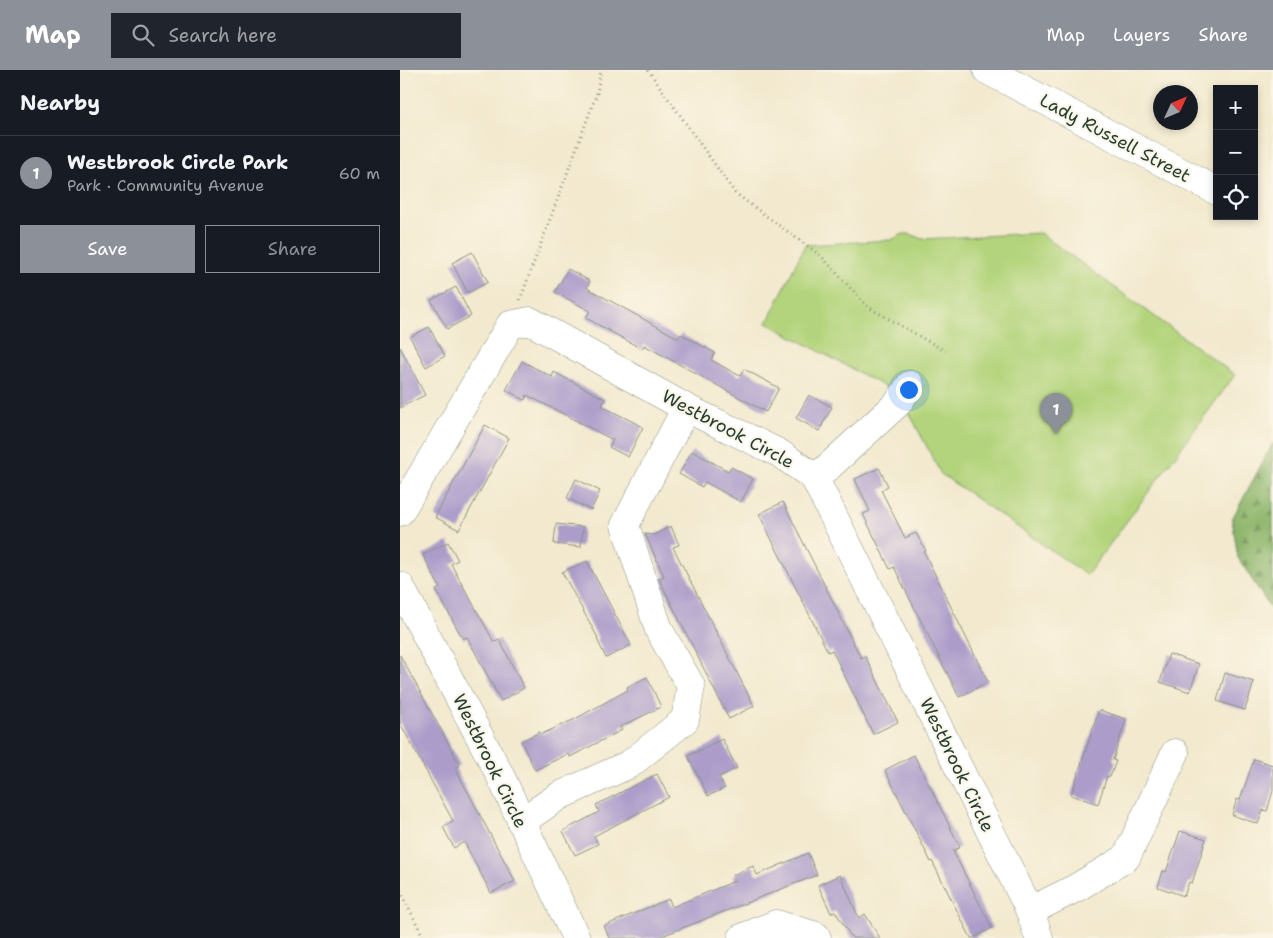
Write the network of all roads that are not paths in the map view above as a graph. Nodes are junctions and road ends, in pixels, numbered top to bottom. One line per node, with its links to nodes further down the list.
1 (987, 70): 2 (street, Lady Russell Street)
2 (1213, 189)
3 (910, 385): 5 (street)
4 (686, 408): 5 (street, Westbrook Circle); 6 (street, Westbrook Circle); 9 (street)
5 (814, 477): 10 (street, Westbrook Circle)
6 (400, 512)
7 (400, 586): 9 (street, Westbrook Circle)
8 (1175, 753): 10 (street)
9 (521, 822): 11 (street, Westbrook Circle)
10 (1030, 911): 14 (street, Westbrook Circle)
11 (576, 938)
12 (742, 938): 13 (street)
13 (817, 938)
14 (1039, 938)

